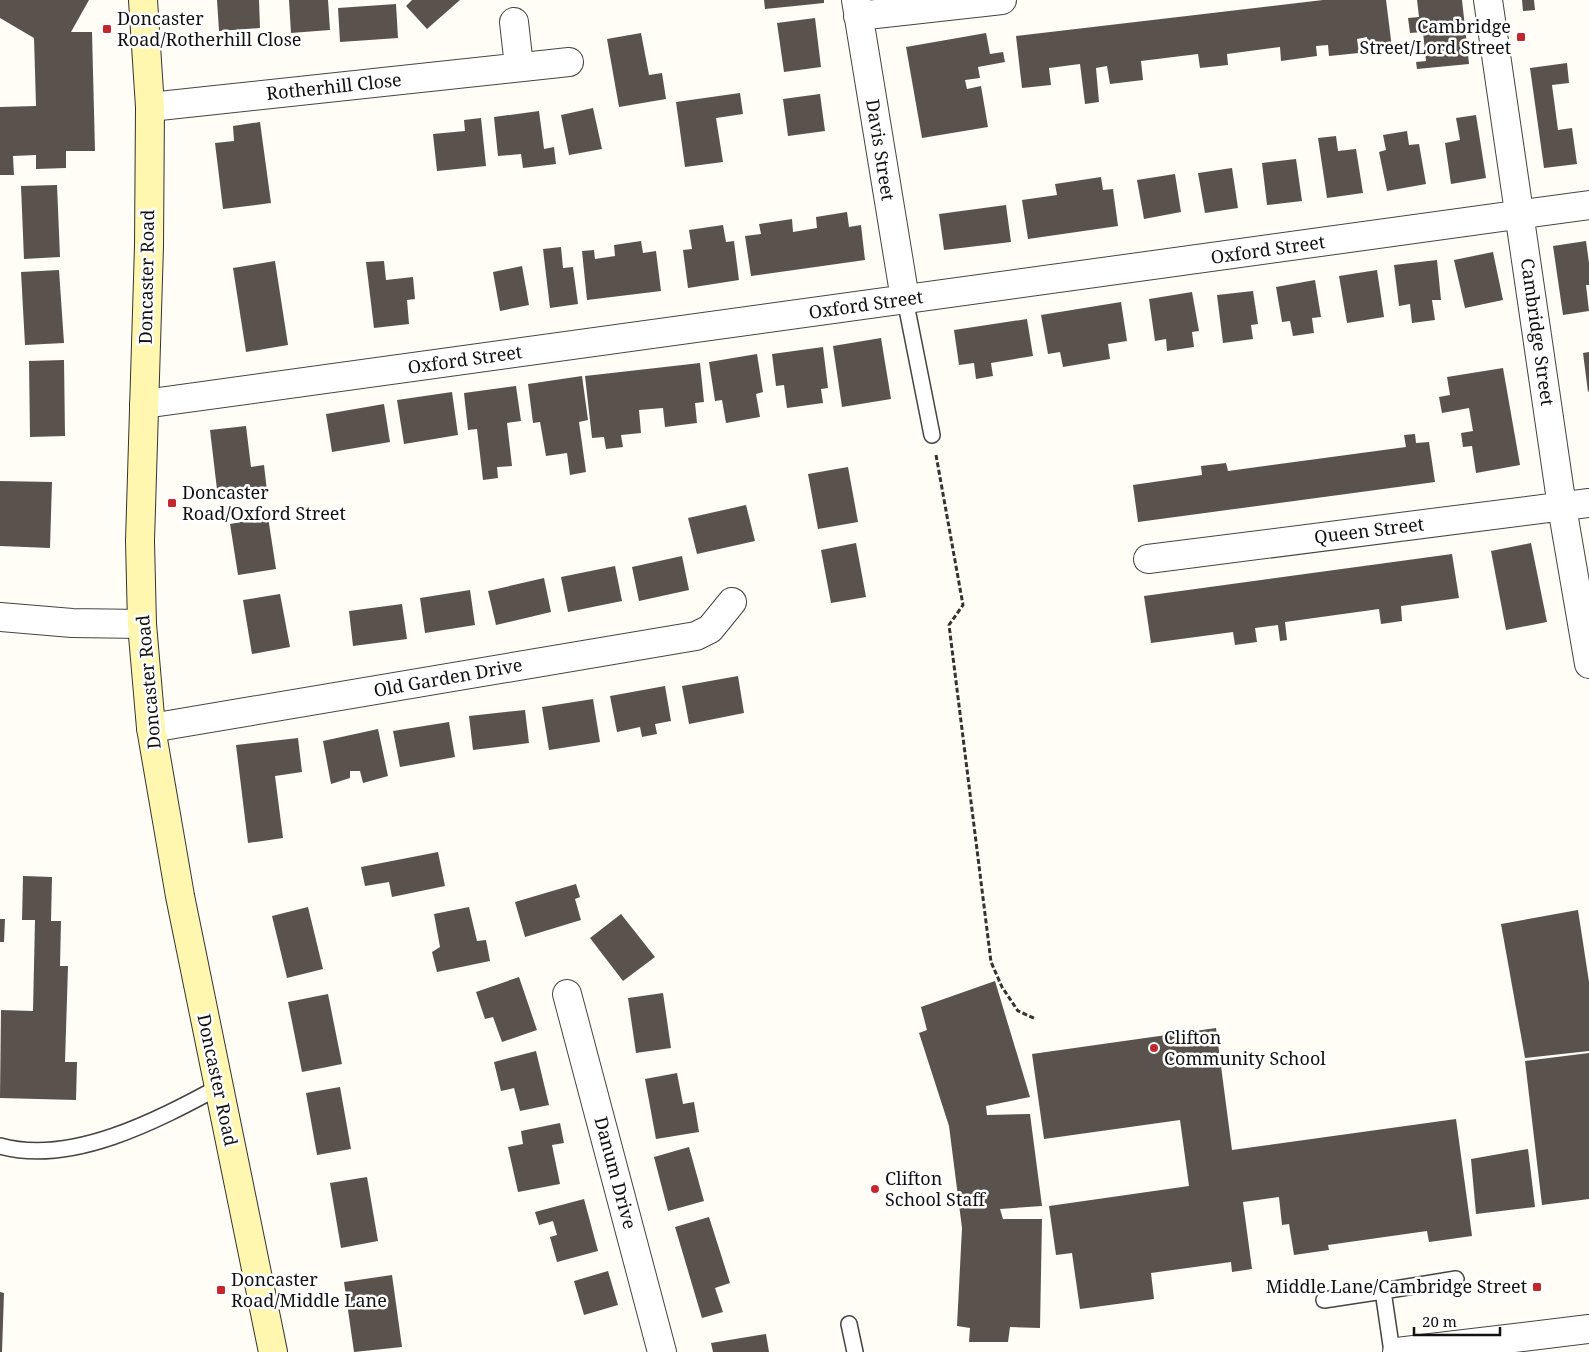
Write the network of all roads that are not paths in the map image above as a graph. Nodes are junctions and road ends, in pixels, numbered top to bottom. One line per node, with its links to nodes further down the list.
1 (143, 0): 8 (street, Doncaster Road)
2 (1002, 0): 4 (street)
3 (1488, 0): 10 (street, Cambridge Street)
4 (857, 8): 11 (street, Davis Street)
5 (514, 22): 7 (street)
6 (569, 62): 7 (street, Rotherhill Close)
7 (519, 66): 8 (street, Rotherhill Close)
8 (150, 108): 12 (street, Doncaster Road)
9 (1589, 205): 10 (street, Oxford Street)
10 (1521, 215): 11 (street, Oxford Street); 15 (street, Cambridge Street)
11 (905, 300): 12 (street, Oxford Street); 13 (lane)
12 (144, 404): 19 (street, Doncaster Road)
13 (932, 435)
14 (1589, 503): 15 (street, Queen Street)
15 (1562, 507): 16 (street, Queen Street); 20 (street, Cambridge Street)
16 (1148, 559)
17 (732, 602): 21 (street, Old Garden Drive)
18 (0, 617): 19 (street)
19 (142, 624): 21 (street, Doncaster Road)
20 (1589, 664)
21 (151, 728): 23 (street, Doncaster Road)
22 (567, 994): 31 (street, Danum Drive)
23 (219, 1087): 24 (lane); 30 (street, Doncaster Road)
24 (0, 1146)
25 (1456, 1279): 26 (lane)
26 (1383, 1291): 27 (lane); 33 (lane)
27 (1324, 1300)
28 (849, 1324): 32 (lane)
29 (1589, 1329): 34 (street)
30 (273, 1352)
31 (662, 1352)
32 (855, 1352)
33 (1392, 1352)
34 (1397, 1352)

